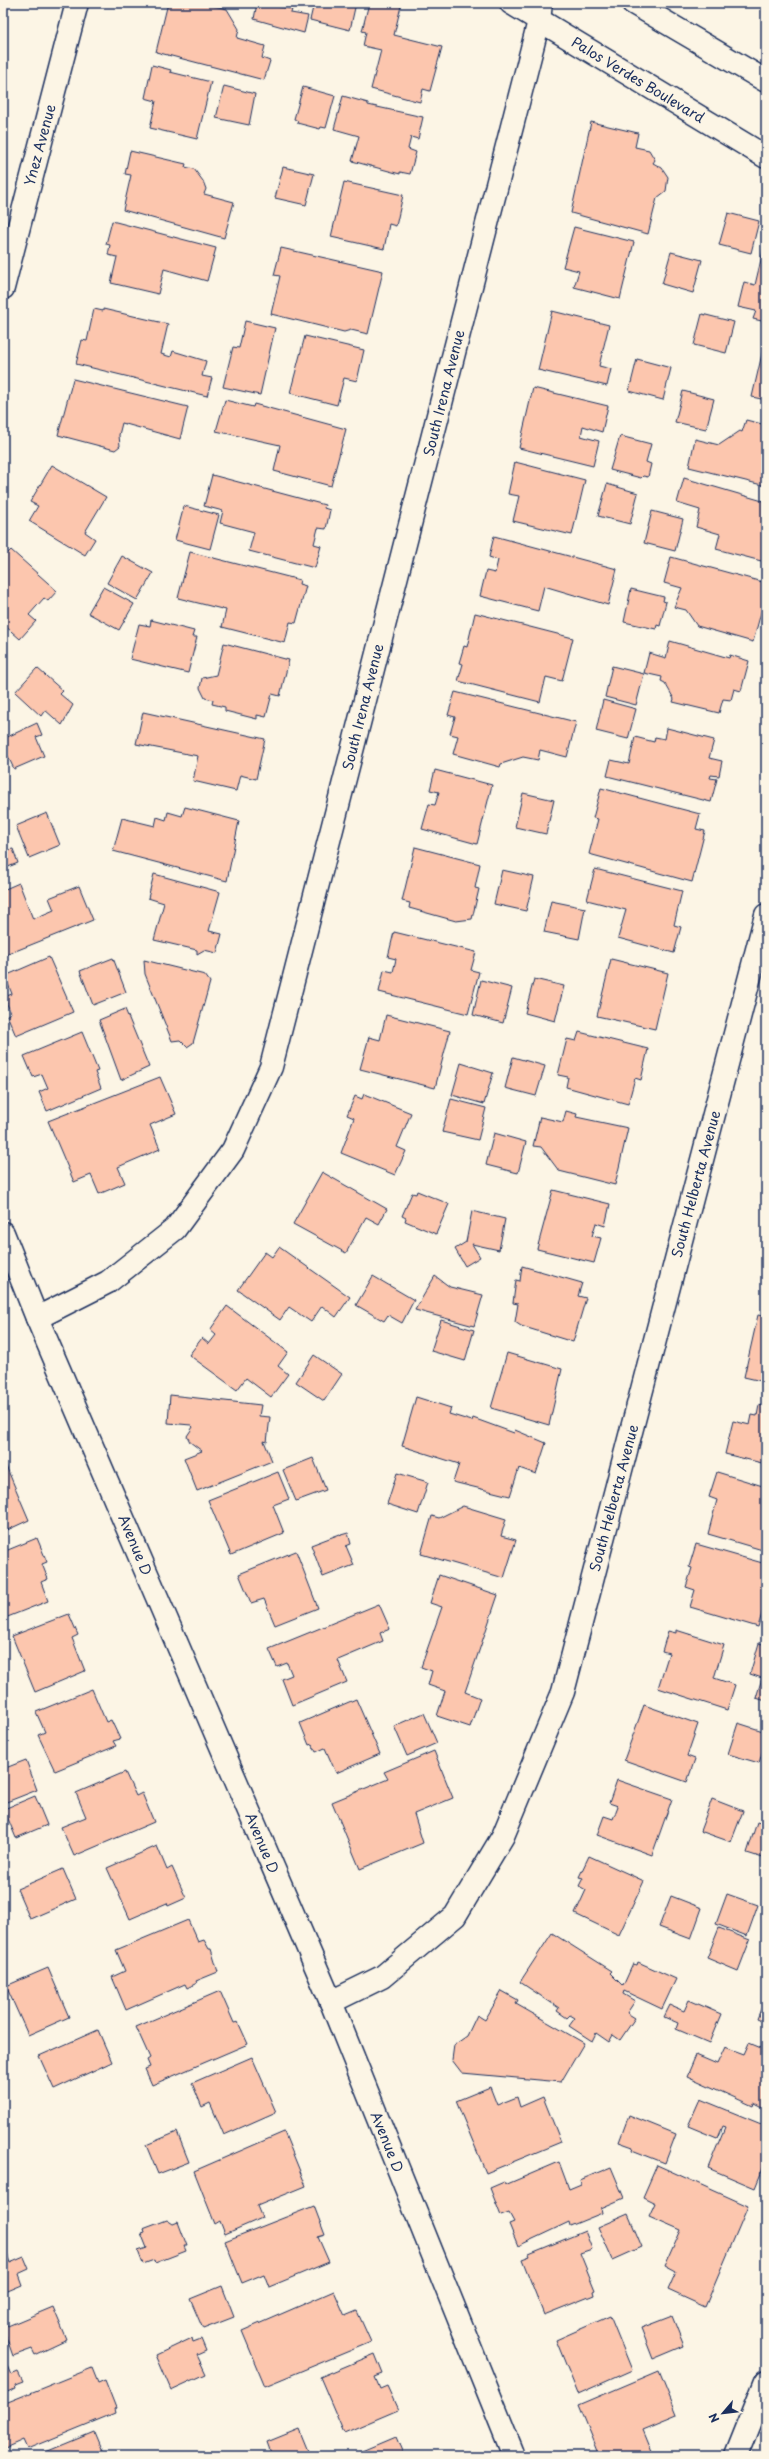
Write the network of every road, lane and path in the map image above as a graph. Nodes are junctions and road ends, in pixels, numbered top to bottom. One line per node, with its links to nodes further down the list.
1 (78, 3): 7 (street, Ynez Avenue)
2 (511, 3): 4 (street, Palos Verdes Boulevard)
3 (634, 3): 5 (street)
4 (540, 12): 6 (street, Palos Verdes Boulevard); 10 (street, South Irena Avenue)
5 (766, 81)
6 (766, 157)
7 (3, 288)
8 (766, 915): 11 (street, South Helberta Avenue)
9 (3, 1233): 10 (street, Avenue D)
10 (37, 1318): 11 (street, Avenue D)
11 (331, 2002): 13 (street, Avenue D)
12 (766, 2381): 14 (street)
13 (514, 2456)
14 (736, 2456)

